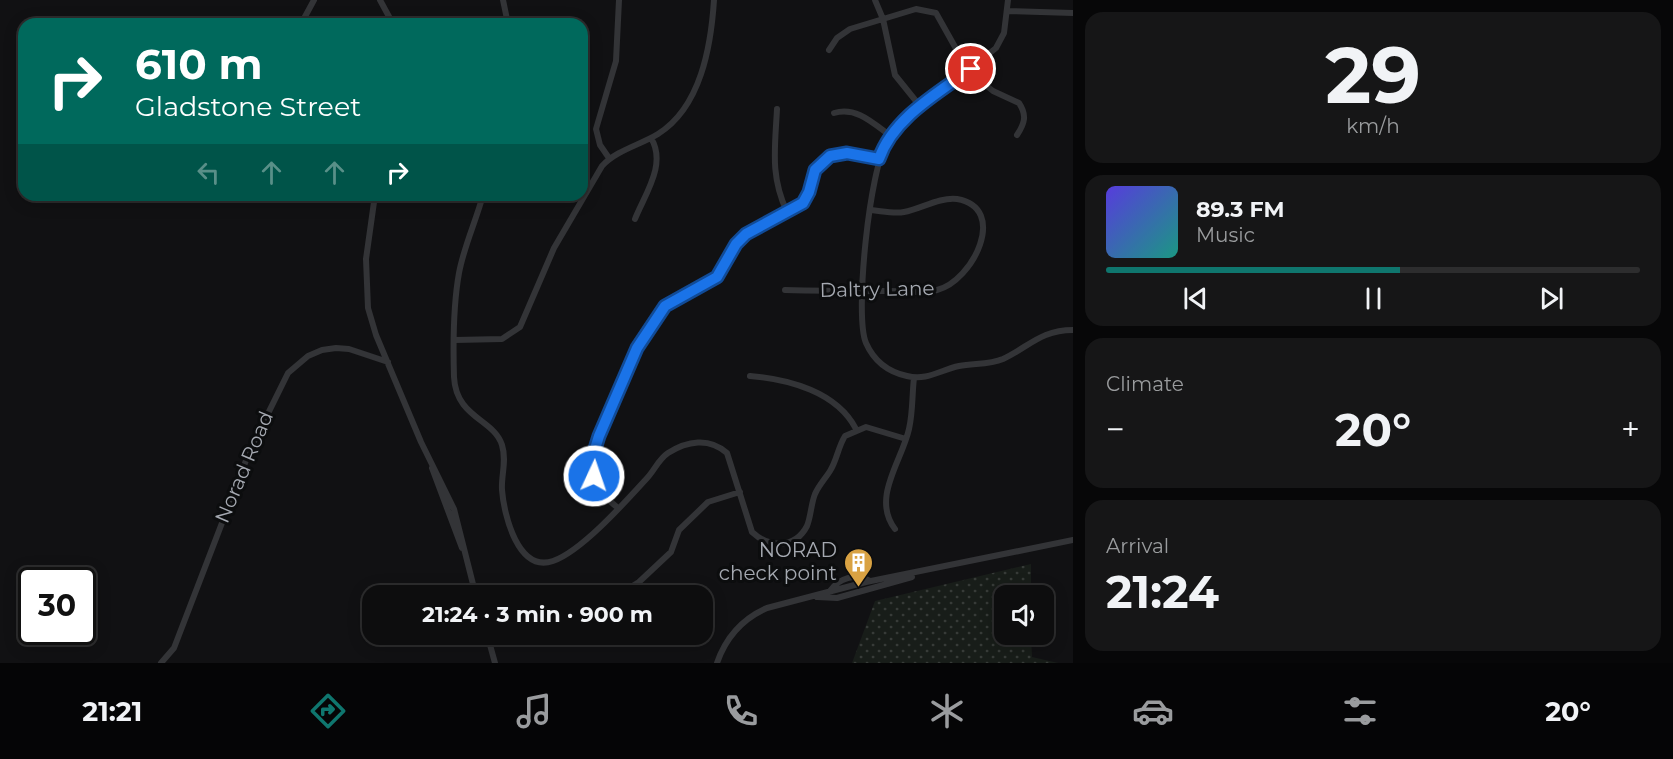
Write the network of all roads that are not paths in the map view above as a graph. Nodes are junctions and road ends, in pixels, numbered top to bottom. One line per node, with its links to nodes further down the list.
1 (314, 0): 10 (street)
2 (380, 0): 11 (street)
3 (503, 0): 12 (street)
4 (619, 0): 22 (street)
5 (714, 0): 21 (street)
6 (875, 0): 13 (street)
7 (1008, 0): 8 (street)
8 (1007, 10): 9 (street); 15 (street)
9 (1073, 13)
10 (304, 18)
11 (390, 18)
12 (507, 18)
13 (883, 19): 14 (street); 15 (street); 16 (street)
14 (829, 51)
15 (971, 69): 16 (street); 19 (street)
16 (920, 106): 20 (street)
17 (777, 109): 29 (street)
18 (834, 113): 20 (street)
19 (1017, 135)
20 (892, 137): 23 (street)
21 (651, 138): 22 (street); 30 (street)
22 (609, 158): 24 (street)
23 (879, 159): 28 (street); 29 (street)
24 (588, 188)
25 (374, 201): 35 (street)
26 (481, 201): 34 (street)
27 (581, 201): 34 (street)
28 (872, 210): 32 (street); 32 (street, Daltry Lane)
29 (787, 212): 41 (street)
30 (635, 219)
31 (785, 290): 32 (street, Daltry Lane)
32 (862, 291): 37 (street)
33 (1073, 330): 37 (street)
34 (455, 340): 41 (street)
35 (388, 362): 45 (street); 49 (street, Norad Road)
36 (750, 376): 38 (street)
37 (914, 378): 39 (street)
38 (856, 429): 39 (street); 40 (street)
39 (906, 439): 42 (street)
40 (740, 492): 41 (street); 46 (street)
41 (618, 508)
42 (895, 529)
43 (1073, 540): 44 (street)
44 (955, 565): 47 (street); 47 (street)
45 (473, 585)
46 (634, 585)
47 (796, 600): 51 (street)
48 (490, 645): 50 (street)
49 (161, 663)
50 (495, 663)
51 (717, 663)

